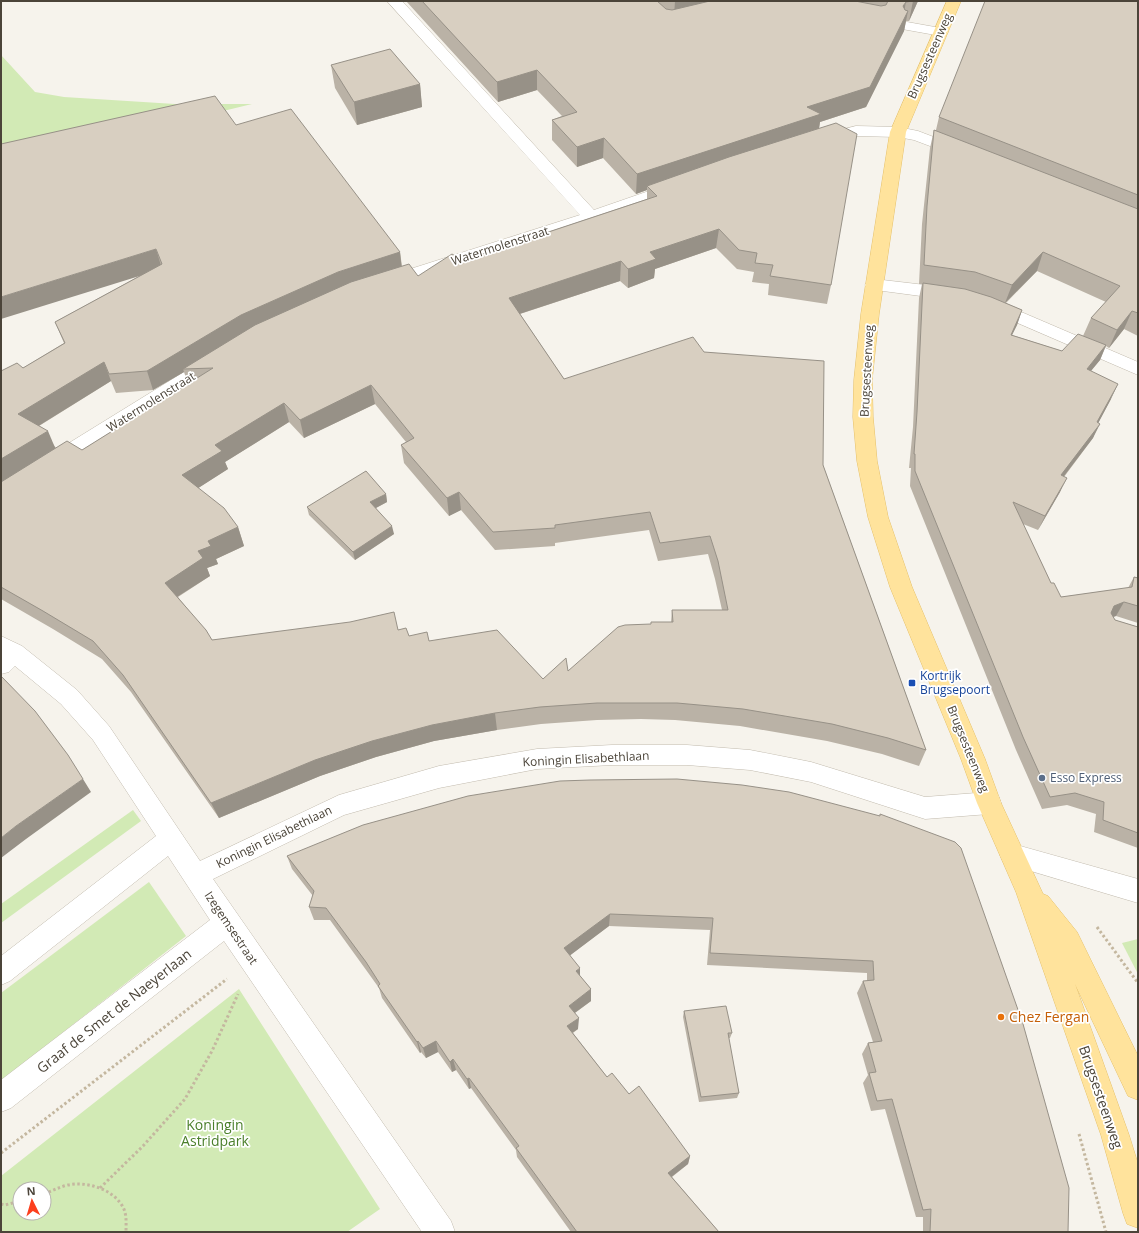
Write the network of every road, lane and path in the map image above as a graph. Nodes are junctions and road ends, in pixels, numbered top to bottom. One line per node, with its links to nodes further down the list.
1 (394, 1): 9 (street)
2 (954, 1): 4 (main road, Brugsesteenweg)
3 (907, 26): 4 (street)
4 (941, 32): 5 (main road, Brugsesteenweg)
5 (898, 132): 6 (street); 7 (street); 10 (main road, Brugsesteenweg)
6 (806, 145)
7 (976, 159)
8 (691, 182): 9 (street, Watermolenstraat)
9 (591, 216): 11 (street, Watermolenstraat)
10 (874, 285): 13 (street); 16 (main road, Brugsesteenweg)
11 (369, 288)
12 (226, 355): 14 (street, Watermolenstraat)
13 (1138, 369)
14 (1, 495)
15 (5, 654): 17 (street, Izegemsestraat)
16 (989, 803): 18 (main road, Brugsesteenweg); 19 (street, Koningin Elisabethlaan)
17 (170, 840): 19 (street, Izegemsestraat); 24 (street)
18 (1014, 856): 20 (street); 21 (main road, Brugsesteenweg)
19 (196, 875): 22 (street, Izegemsestraat)
20 (1138, 891)
21 (1029, 892): 25 (main road, Brugsesteenweg); 32 (main road, Brugsesteenweg)
22 (227, 923): 23 (street, Izegemsestraat); 26 (street, Graaf de Smet de Naeyerlaan)
23 (252, 960): 27 (path); 28 (path); 34 (street, Izegemsestraat)
24 (1, 972)
25 (1138, 1086)
26 (1, 1098)
27 (1, 1153)
28 (100, 1188): 29 (path); 33 (path)
29 (52, 1191)
30 (12, 1203): 31 (path)
31 (1, 1204)
32 (1138, 1213)
33 (126, 1232)
34 (440, 1232)

